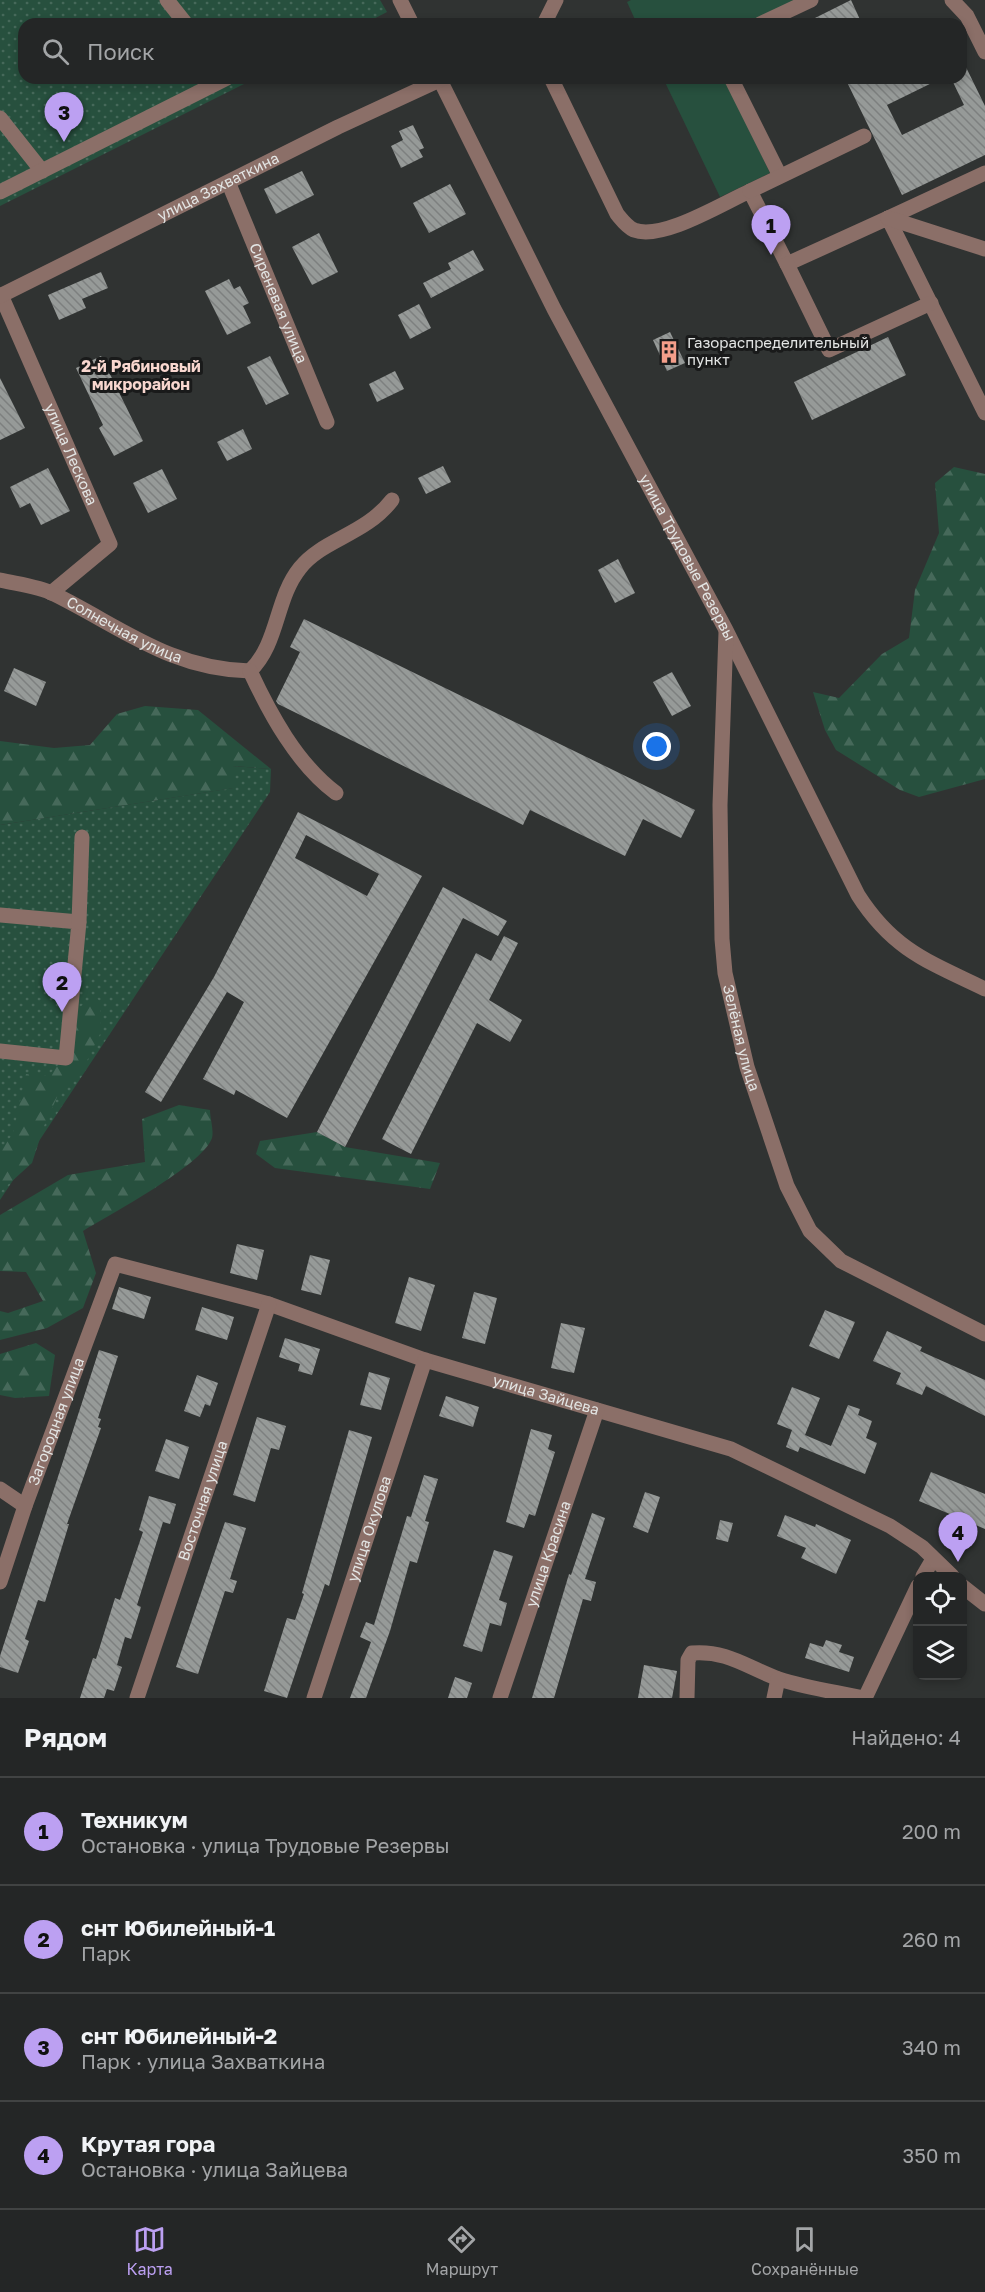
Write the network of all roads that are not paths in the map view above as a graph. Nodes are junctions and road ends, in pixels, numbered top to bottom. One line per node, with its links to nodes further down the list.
1 (167, 0): 6 (street)
2 (400, 0): 7 (street)
3 (556, 0): 8 (street)
4 (812, 0): 9 (street)
5 (952, 0): 10 (street)
6 (181, 18)
7 (409, 18)
8 (547, 18)
9 (773, 18)
10 (985, 52)
11 (215, 84): 18 (street)
12 (430, 84): 21 (street, улица Захваткина)
13 (443, 84): 34 (street, улица Трудовые Резервы)
14 (554, 84): 22 (street)
15 (733, 84): 20 (street)
16 (0, 118): 18 (street)
17 (864, 136): 20 (street)
18 (42, 171): 23 (street)
19 (985, 173): 24 (street)
20 (780, 176): 22 (street)
21 (229, 184): 27 (street, улица Захваткина); 30 (street, Сиреневая улица)
22 (750, 191): 26 (street)
23 (0, 192)
24 (888, 218): 25 (street); 26 (street); 28 (street)
25 (985, 249)
26 (787, 264): 28 (street)
27 (1, 295): 33 (street, улица Лескова)
28 (931, 303): 29 (street)
29 (985, 413)
30 (327, 422)
31 (392, 500): 35 (street)
32 (0, 580): 33 (street, Солнечная улица)
33 (51, 592): 35 (street, Солнечная улица)
34 (726, 630): 40 (street, улица Трудовые Резервы); 44 (street, Зелёная улица)
35 (249, 671): 36 (street)
36 (336, 793)
37 (82, 837): 39 (street)
38 (0, 915): 39 (street)
39 (80, 922): 41 (street)
40 (985, 989)
41 (0, 1051)
42 (115, 1264): 43 (street, улица Зайцева); 48 (street, Загородная улица)
43 (269, 1304): 45 (street, улица Зайцева); 57 (street, Восточная улица)
44 (985, 1334)
45 (425, 1360): 46 (street, улица Зайцева); 58 (street, улица Окулова)
46 (597, 1410): 49 (street, улица Зайцева); 59 (street, улица Красина)
47 (0, 1489): 48 (street)
48 (25, 1506): 52 (street, Загородная улица)
49 (933, 1559): 50 (street); 51 (street, улица Зайцева)
50 (925, 1572)
51 (948, 1572)
52 (0, 1582)
53 (967, 1589): 55 (street)
54 (913, 1597): 62 (street)
55 (985, 1604)
56 (778, 1679): 60 (street); 61 (street); 62 (street)
57 (137, 1698)
58 (314, 1698)
59 (500, 1698)
60 (687, 1698)
61 (774, 1698)
62 (865, 1698)

